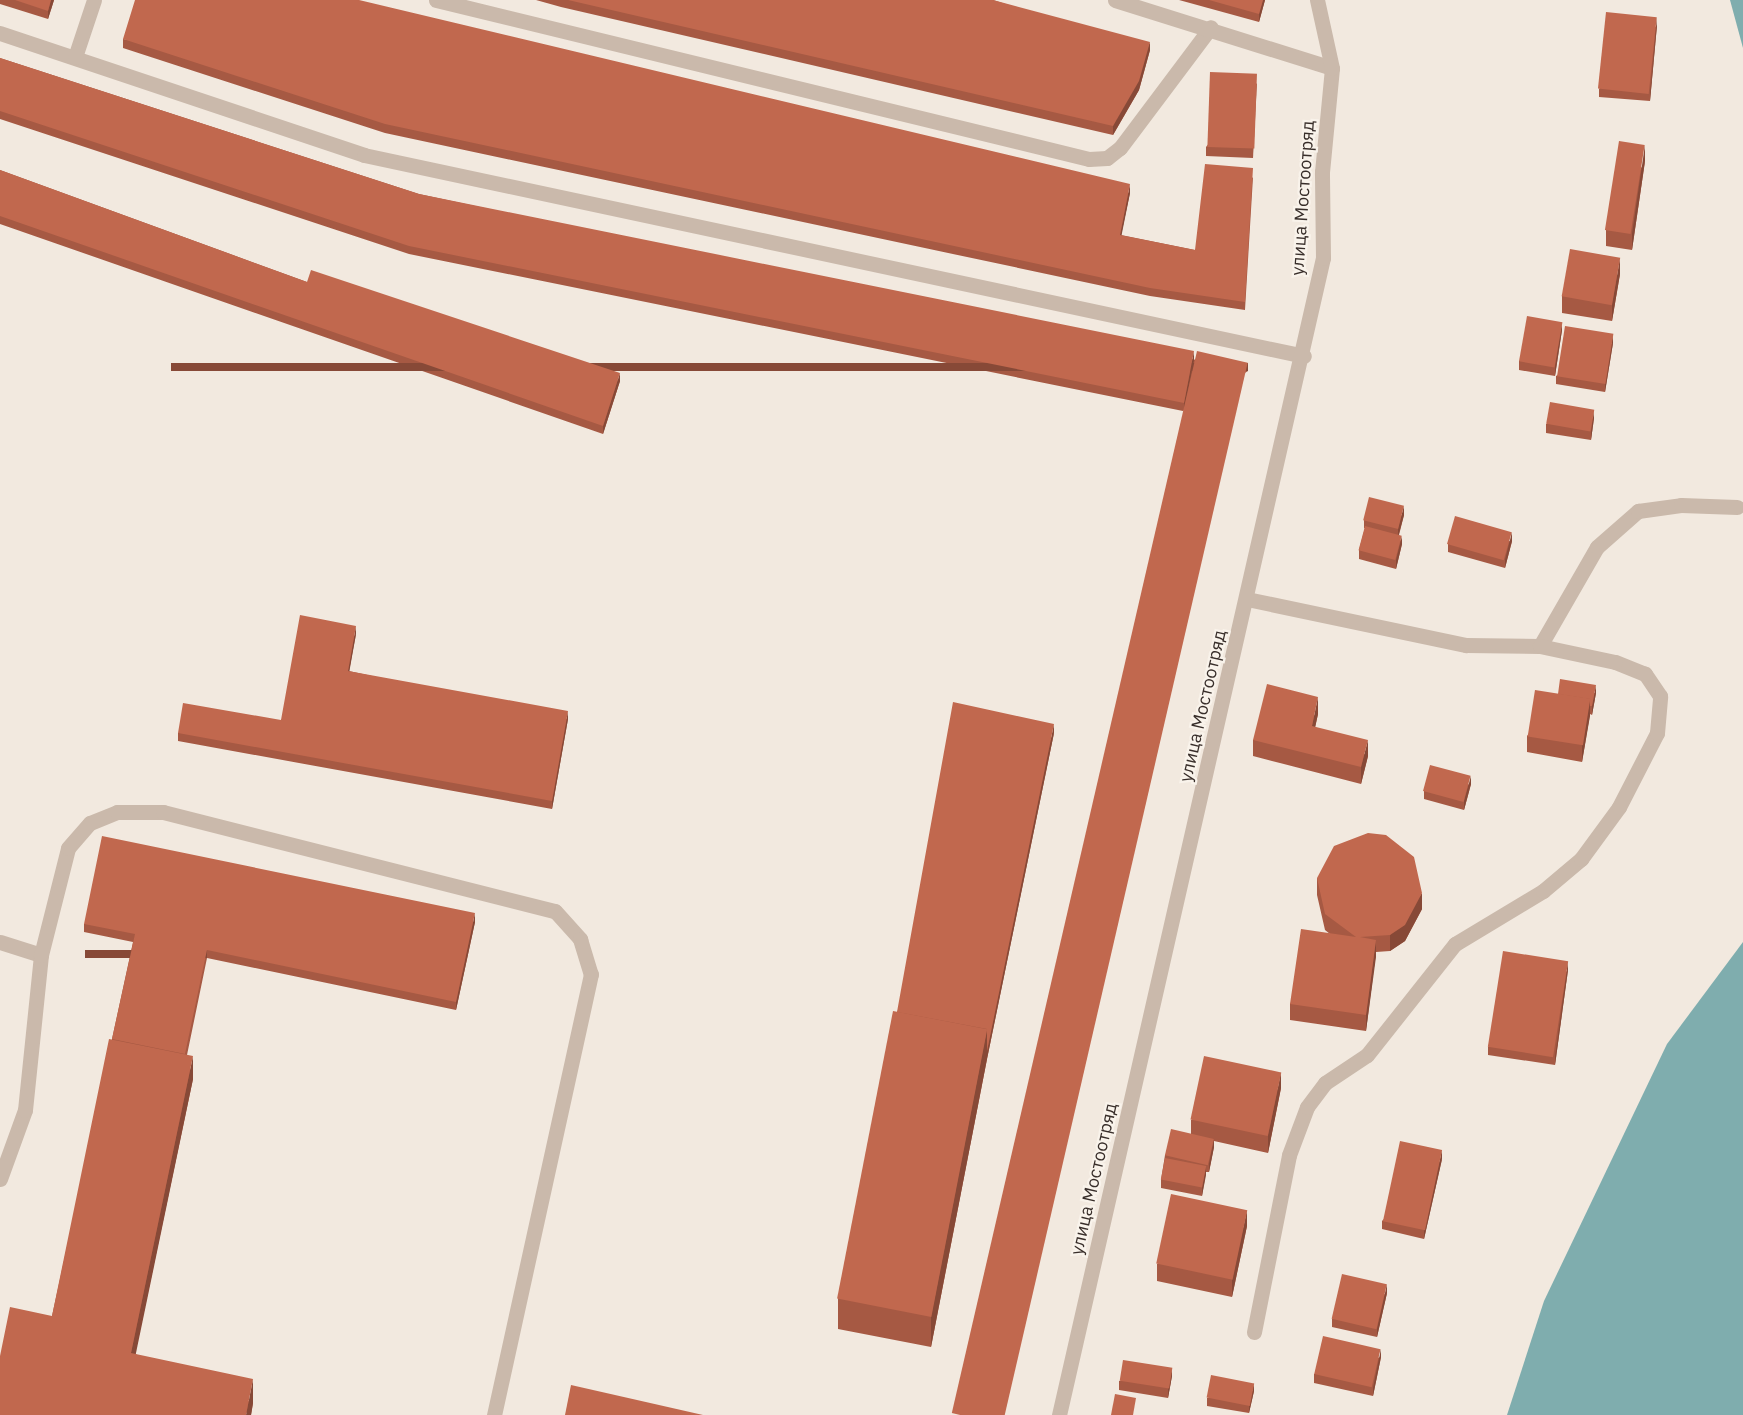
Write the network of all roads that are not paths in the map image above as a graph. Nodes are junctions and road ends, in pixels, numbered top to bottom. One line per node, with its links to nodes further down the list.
1 (94, 0): 7 (street)
2 (436, 0): 5 (street)
3 (1115, 0): 5 (street)
4 (1317, 0): 8 (street, улица Мостоотряд)
5 (1211, 27): 8 (street)
6 (0, 33): 7 (street)
7 (75, 57): 9 (street)
8 (1332, 68): 9 (street, улица Мостоотряд)
9 (1304, 356): 11 (street, улица Мостоотряд)
10 (1737, 507): 12 (street)
11 (1247, 599): 12 (street); 18 (street, улица Мостоотряд)
12 (1540, 646): 16 (street)
13 (0, 942): 14 (street)
14 (41, 955): 15 (street); 17 (street)
15 (0, 1179)
16 (1254, 1332)
17 (494, 1415)
18 (1059, 1415)

